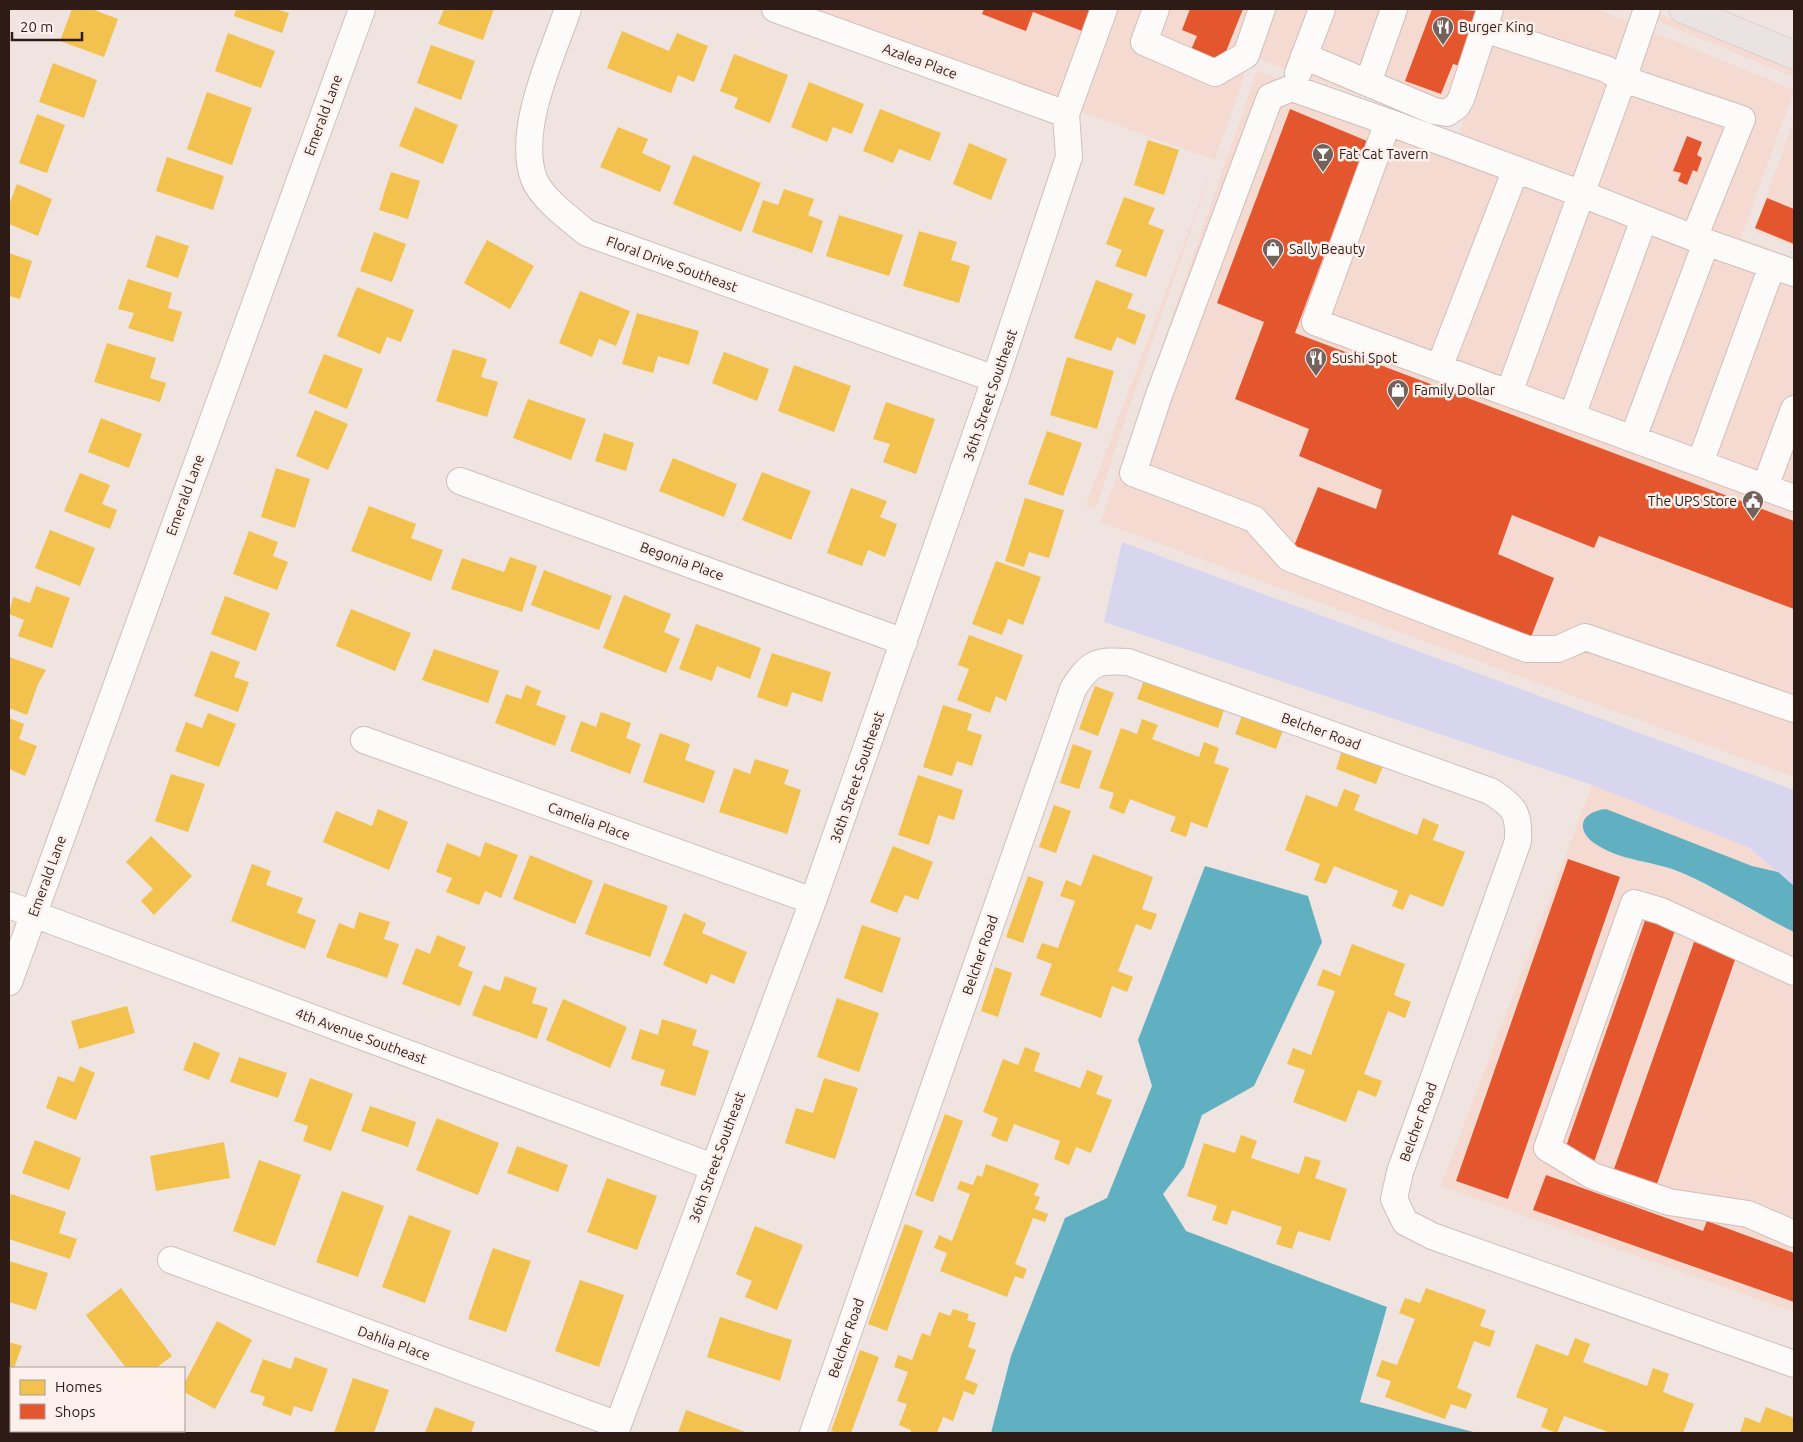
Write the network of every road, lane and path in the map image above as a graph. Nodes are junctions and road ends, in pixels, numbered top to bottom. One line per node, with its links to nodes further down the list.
1 (362, 9): 39 (street, Emerald Lane)
2 (568, 9): 25 (street, Floral Drive Southeast)
3 (775, 9): 17 (street, Azalea Place)
4 (1104, 9): 17 (street)
5 (1156, 9): 6 (street)
6 (1262, 9)
7 (1322, 9): 12 (street)
8 (1394, 9): 15 (street)
9 (1647, 9): 14 (street)
10 (1683, 9): 13 (main road)
11 (1487, 19): 14 (street); 15 (street)
12 (1304, 56): 15 (street); 16 (street)
13 (1794, 56)
14 (1623, 79): 20 (street); 22 (street)
15 (1368, 83)
16 (1292, 88): 18 (street); 35 (street)
17 (1066, 114): 25 (street, 36th Street Southeast)
18 (1388, 122): 19 (street); 24 (street)
19 (1516, 169): 20 (street); 24 (street)
20 (1582, 194): 21 (street); 26 (street)
21 (1644, 220): 22 (street); 28 (street)
22 (1700, 241): 23 (street); 29 (street)
23 (1783, 270): 30 (street)
24 (1439, 368): 26 (street)
25 (995, 379): 34 (street, 36th Street Southeast)
26 (1509, 393): 28 (street)
27 (1794, 409): 32 (street)
28 (1572, 416): 29 (street)
29 (1633, 438): 30 (street)
30 (1700, 463): 32 (street)
31 (460, 481): 34 (street, Begonia Place)
32 (1765, 487): 33 (street)
33 (1794, 498)
34 (904, 642): 37 (street, 36th Street Southeast)
35 (1794, 709)
36 (364, 740): 37 (street, Camelia Place)
37 (813, 901): 42 (street, 36th Street Southeast)
38 (9, 904): 39 (street, 4th Avenue Southeast)
39 (34, 914): 41 (street, Emerald Lane); 42 (street, 4th Avenue Southeast)
40 (1794, 972): 43 (street)
41 (9, 982)
42 (713, 1167): 46 (street, 36th Street Southeast)
43 (1794, 1234)
44 (171, 1260): 46 (street, Dahlia Place)
45 (1794, 1364): 47 (street, Belcher Road)
46 (616, 1429)
47 (813, 1433)

